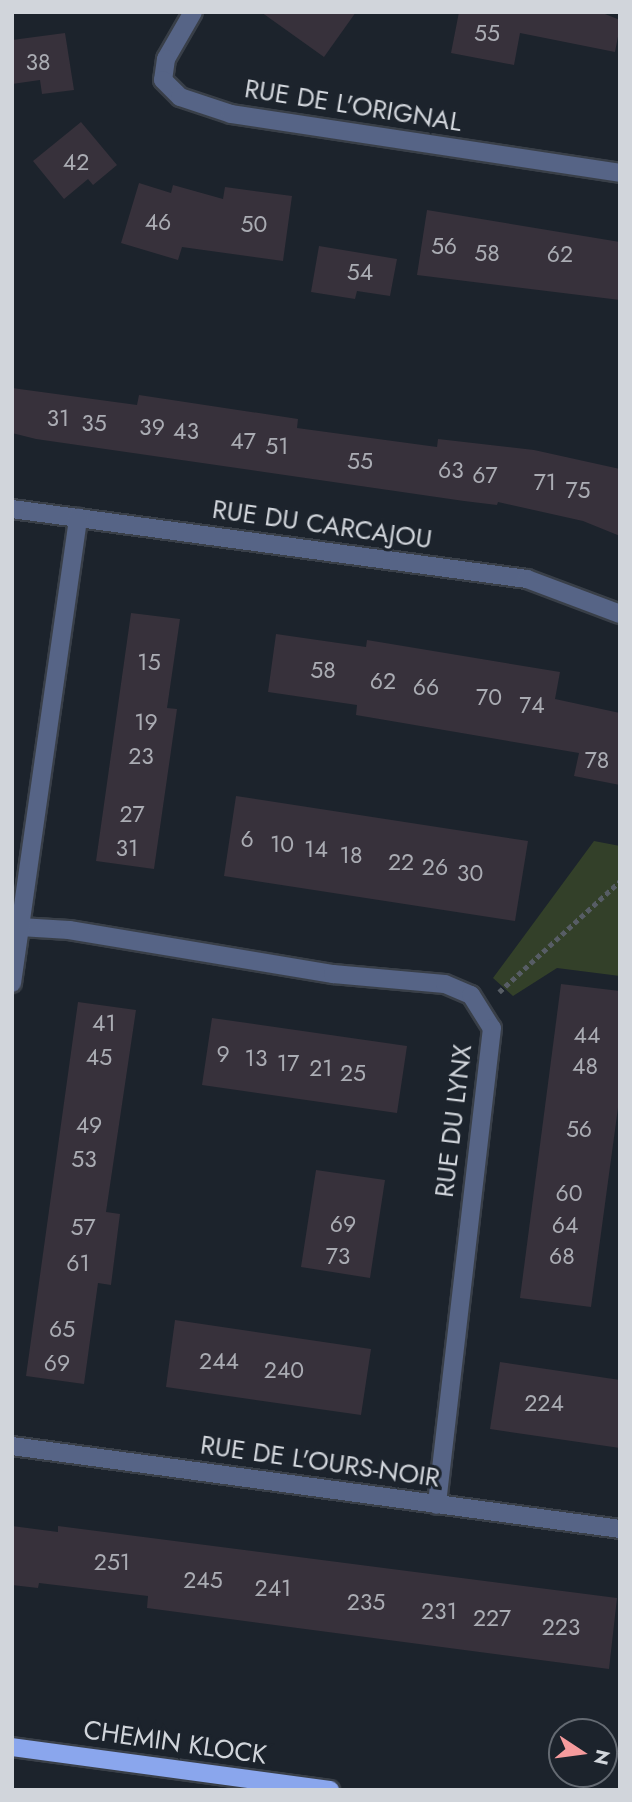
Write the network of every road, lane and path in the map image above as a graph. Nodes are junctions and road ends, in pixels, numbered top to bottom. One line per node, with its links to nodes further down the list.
1 (193, 12): 2 (street, RUE DE L'ORIGNAL)
2 (620, 173)
3 (12, 509): 4 (street, RUE DU CARCAJOU)
4 (78, 518): 5 (street, RUE DU CARCAJOU); 7 (street)
5 (620, 614)
6 (620, 881): 9 (path)
7 (20, 927): 8 (street); 9 (street, RUE DU LYNX)
8 (12, 983)
9 (480, 1010): 11 (street, RUE DU LYNX)
10 (12, 1446): 11 (street, RUE DE L'OURS-NOIR)
11 (437, 1505): 12 (street, RUE DE L'OURS-NOIR)
12 (620, 1529)
13 (12, 1747): 14 (main road, CHEMIN KLOCK)
14 (330, 1790)

